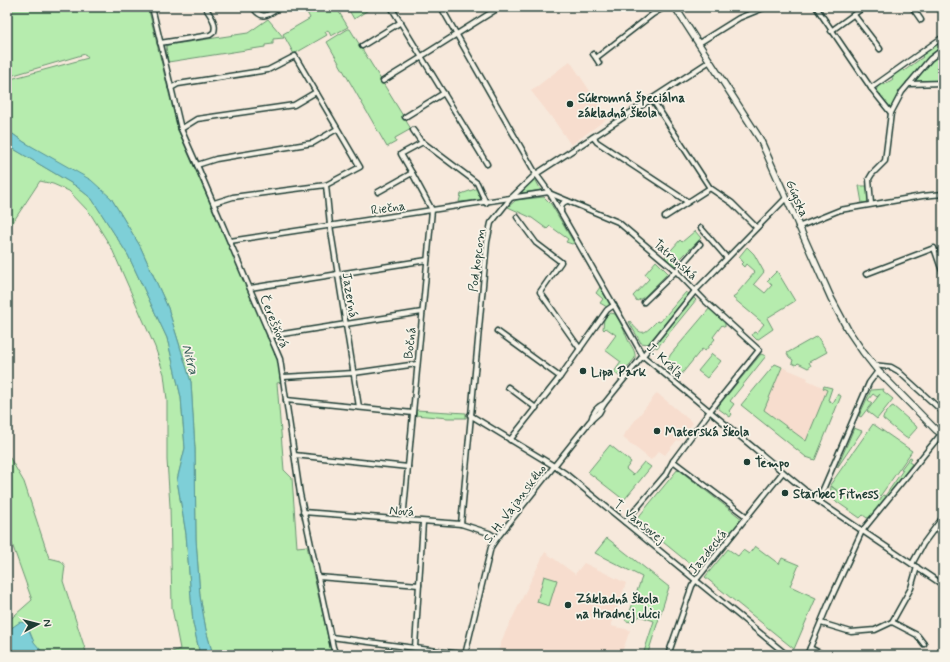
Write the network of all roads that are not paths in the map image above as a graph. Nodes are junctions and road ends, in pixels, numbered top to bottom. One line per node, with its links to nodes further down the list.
1 (152, 7): 20 (street, Čerešňová)
2 (206, 7): 20 (street)
3 (253, 7): 4 (street)
4 (280, 7)
5 (391, 7): 16 (street)
6 (441, 7): 18 (street)
7 (500, 7): 18 (street)
8 (665, 7): 27 (street)
9 (675, 7): 21 (main road, Gúgska)
10 (766, 7): 21 (street)
11 (816, 7): 17 (street)
12 (864, 7): 14 (street)
13 (912, 7): 15 (street)
14 (854, 15): 17 (street); 23 (street)
15 (921, 20)
16 (401, 22): 22 (street); 26 (street)
17 (831, 31): 34 (street)
18 (456, 34): 26 (street); 48 (street)
19 (943, 37): 34 (street)
20 (160, 43): 33 (street, Čerešňová)
21 (699, 43): 28 (main road, Gúgska)
22 (362, 46)
23 (880, 49)
24 (943, 50): 32 (street)
25 (592, 54): 27 (street)
26 (422, 57): 30 (street); 36 (street)
27 (596, 58): 29 (street)
28 (710, 61): 37 (street, Pod kopcom); 54 (main road, Gúgska)
29 (599, 63)
30 (383, 81)
31 (943, 83): 32 (street)
32 (909, 84): 38 (street)
33 (171, 88): 35 (street); 40 (street, Čerešňová)
34 (871, 88): 38 (street)
35 (316, 92): 40 (street); 41 (street)
36 (444, 93): 39 (street); 45 (street)
37 (652, 99): 43 (street, Pod kopcom); 50 (street)
38 (891, 113): 60 (street)
39 (405, 117)
40 (180, 129): 46 (street, Čerešňová)
41 (337, 129): 46 (street); 49 (street)
42 (413, 130): 44 (street)
43 (593, 137): 48 (street, Pod kopcom); 57 (street)
44 (423, 142): 47 (street); 58 (street)
45 (487, 164)
46 (197, 165): 59 (street, Čerešňová)
47 (412, 173): 51 (street); 61 (street)
48 (536, 174): 52 (street); 55 (street, Pod kopcom)
49 (326, 185): 59 (street); 65 (street, Jazerná)
50 (710, 188): 57 (street); 66 (street)
51 (378, 192)
52 (549, 192): 55 (street, Riečna); 56 (street, Tatranská); 62 (street, J. Kráľa)
53 (943, 194): 60 (street)
54 (786, 198): 66 (street, S. H. Vajanského); 67 (main road, Gúgska)
55 (510, 199): 58 (street, Riečna); 100 (street, Pod kopcom)
56 (568, 200): 62 (street); 73 (street, Tatranská)
57 (688, 202): 64 (street)
58 (486, 203): 61 (street, Riečna)
59 (214, 204): 69 (street, Čerešňová)
60 (871, 204): 67 (street)
61 (432, 210): 65 (street, Riečna); 72 (street, Bočná)
62 (561, 213): 80 (street, J. Kráľa)
63 (518, 217): 85 (street)
64 (665, 217)
65 (330, 225): 69 (street, Riečna); 74 (street, Jazerná)
66 (756, 227): 71 (street, S. H. Vajanského)
67 (798, 227): 88 (main road, Gúgska)
68 (701, 228): 71 (street)
69 (230, 241): 77 (street, Čerešňová)
70 (700, 244): 73 (street)
71 (727, 258): 78 (street, S. H. Vajanského)
72 (427, 260): 74 (street); 81 (street, Bočná)
73 (676, 271): 78 (street, Tatranská); 79 (street)
74 (338, 274): 77 (street); 82 (street, Jazerná)
75 (866, 274): 76 (street)
76 (943, 274)
77 (250, 288): 84 (street, Čerešňová)
78 (695, 291): 86 (street, S. H. Vajanského); 97 (street, Tatranská)
79 (644, 302)
80 (614, 305): 85 (street); 86 (street, J. Kráľa)
81 (422, 312): 82 (street); 87 (street, Bočná)
82 (346, 324): 84 (street); 90 (street, Jazerná)
83 (497, 331): 92 (street)
84 (270, 336): 91 (street, Čerešňová)
85 (580, 349): 92 (street)
86 (643, 356): 97 (street, J. Kráľa); 105 (street, S. H. Vajanského)
87 (417, 364): 90 (street); 99 (street, Bočná)
88 (873, 364): 89 (main road, Gúgska); 98 (street)
89 (878, 370): 101 (main road, Gúgska); 108 (street)
90 (354, 373): 91 (street); 95 (street, Jazerná)
91 (283, 377): 94 (street, Čerešňová)
92 (560, 377): 96 (street)
93 (508, 387): 96 (street)
94 (286, 400): 95 (street); 103 (street, Čerešňová)
95 (359, 407): 99 (street)
96 (536, 408): 102 (street)
97 (710, 411): 104 (street); 107 (street, J. Kráľa)
98 (943, 412)
99 (413, 413): 106 (street, Bočná)
100 (470, 415): 102 (street, T. Vansovej); 115 (street, Pod kopcom)
101 (942, 435): 116 (street)
102 (510, 440): 105 (street, T. Vansovej)
103 (294, 454): 106 (street); 109 (street, Čerešňová)
104 (673, 460): 110 (street); 114 (street)
105 (554, 466): 114 (street, T. Vansovej); 117 (street, S. H. Vajanského)
106 (408, 467): 112 (street, Bočná)
107 (783, 472): 108 (street, J. Kráľa); 110 (street, Jazdecká)
108 (818, 501): 116 (street, J. Kráľa)
109 (303, 512): 112 (street, Nová); 120 (street, Čerešňová)
110 (747, 517): 121 (street, Jazdecká)
111 (943, 517): 118 (street)
112 (403, 520): 113 (street, Nová)
113 (423, 522): 115 (street, Nová); 122 (street)
114 (625, 522): 121 (street, T. Vansovej)
115 (461, 524): 117 (street, Nová)
116 (862, 530): 118 (street, J. Kráľa); 125 (street)
117 (497, 538): 131 (street, S. H. Vajanského)
118 (912, 564): 119 (street, J. Kráľa)
119 (917, 567): 123 (street, J. Kráľa); 124 (street)
120 (318, 577): 122 (street); 126 (street, Čerešňová)
121 (696, 580): 133 (street, Jazdecká); 134 (street, T. Vansovej)
122 (419, 585): 128 (street)
123 (943, 585)
124 (892, 622): 125 (street); 127 (street)
125 (821, 623): 129 (street)
126 (331, 637): 128 (street); 130 (street, Čerešňová)
127 (924, 644)
128 (415, 648): 131 (street)
129 (810, 648): 135 (street); 136 (street)
130 (336, 655)
131 (465, 655): 132 (street)
132 (468, 655)
133 (668, 655)
134 (787, 655)
135 (807, 655)
136 (824, 655)

